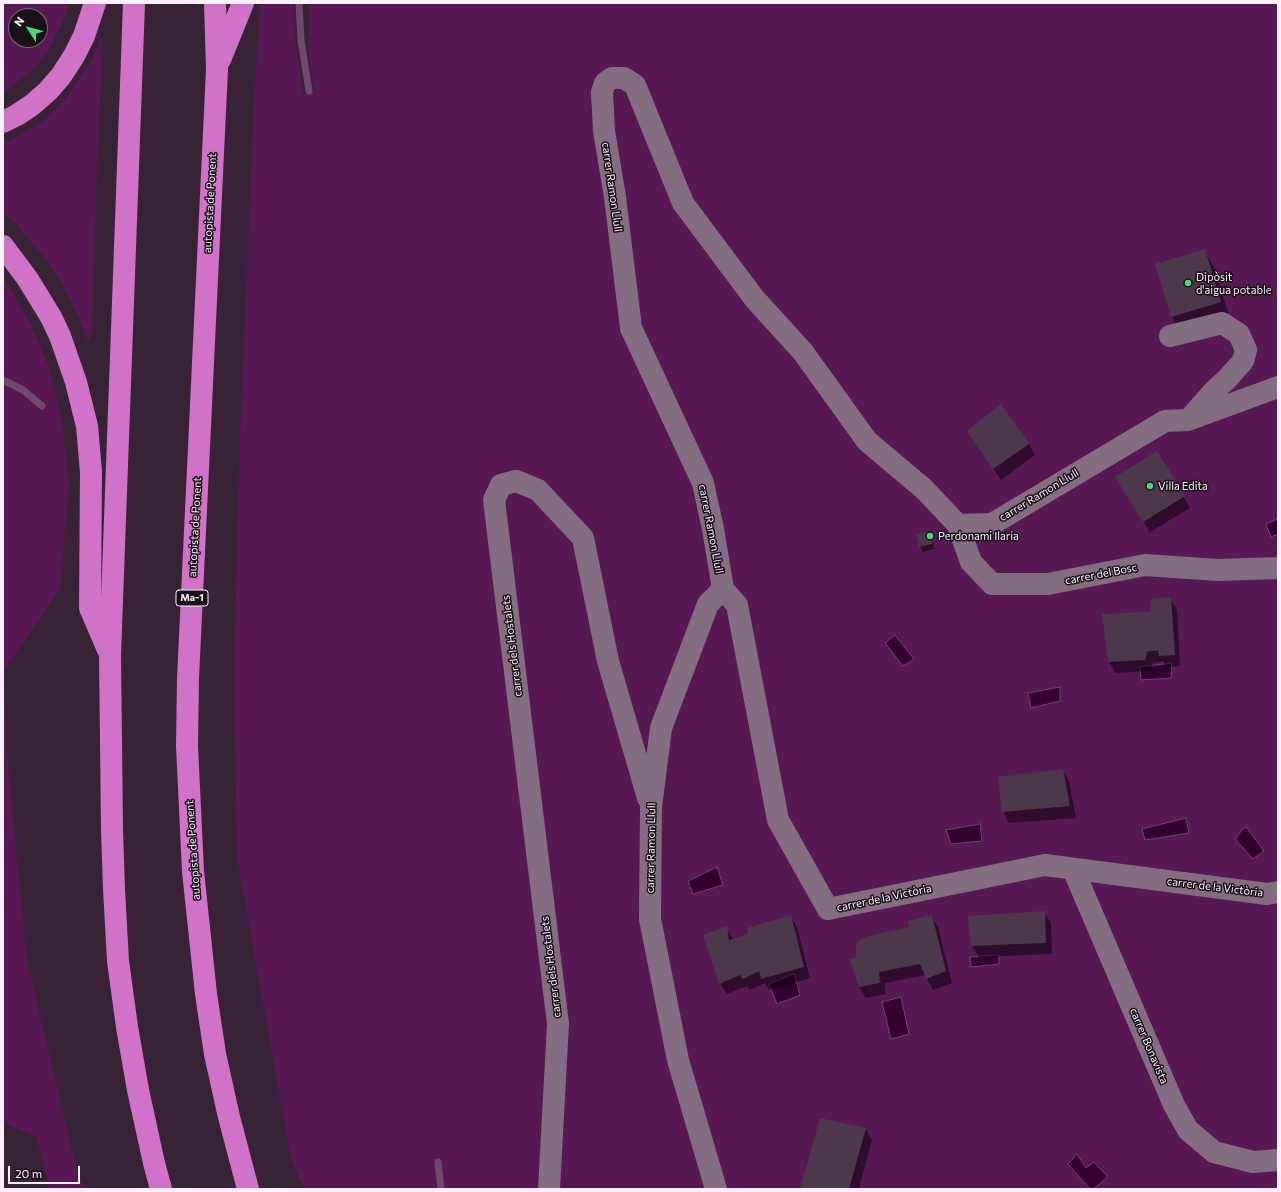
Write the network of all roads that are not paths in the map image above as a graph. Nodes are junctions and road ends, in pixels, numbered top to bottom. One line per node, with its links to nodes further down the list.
1 (95, 3): 6 (highway)
2 (134, 3): 14 (highway)
3 (215, 3): 5 (highway, autopista de Ponent / Ma-1)
4 (243, 3): 5 (highway)
5 (217, 69): 20 (highway, autopista de Ponent / Ma-1)
6 (3, 122)
7 (3, 246): 14 (highway)
8 (1170, 336): 10 (street)
9 (1278, 387): 10 (street, carrer Ramon Llull)
10 (1188, 420): 11 (street, carrer Ramon Llull)
11 (958, 525): 12 (street, carrer del Bosc); 13 (street, carrer Ramon Llull)
12 (1278, 568)
13 (723, 589): 15 (street, carrer Ramon Llull); 16 (street, carrer de la Victòria)
14 (110, 655): 19 (highway)
15 (651, 808): 21 (street, carrer dels Hostalets); 22 (street, carrer Ramon Llull)
16 (1073, 869): 17 (street, carrer de la Victòria); 18 (street, carrer Bonavista)
17 (1278, 892)
18 (1278, 1160)
19 (161, 1189)
20 (248, 1189)
21 (549, 1189)
22 (716, 1189)

